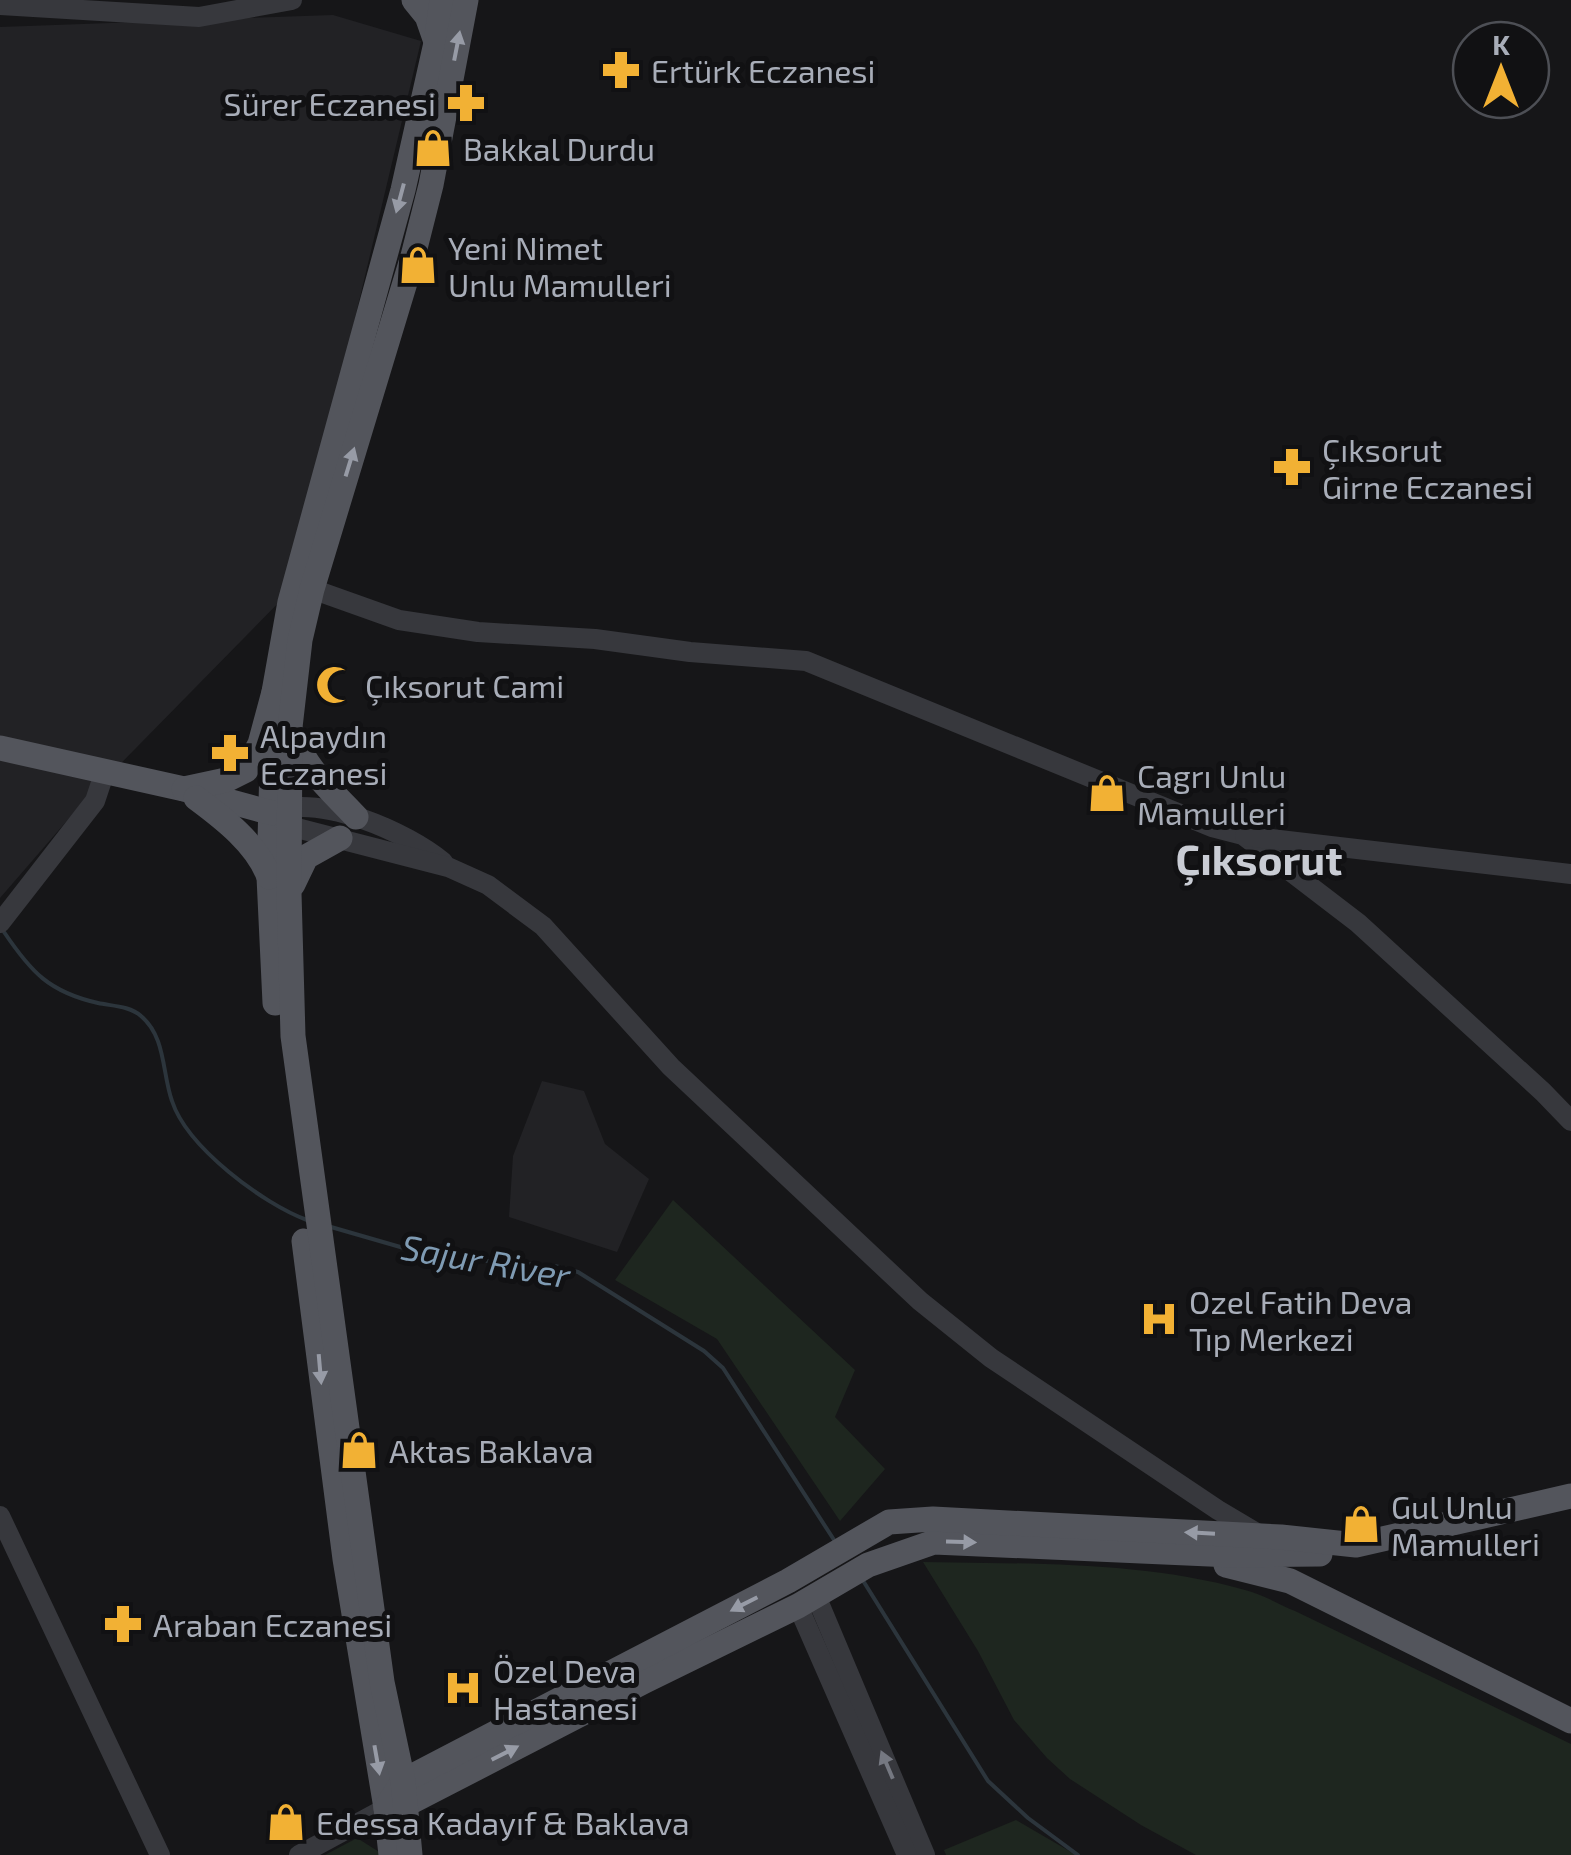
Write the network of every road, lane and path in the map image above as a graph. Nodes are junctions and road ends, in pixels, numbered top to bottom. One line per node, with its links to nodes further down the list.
1 (292, 0): 5 (street)
2 (414, 0): 6 (main road)
3 (442, 0): 6 (main road)
4 (466, 0): 7 (main road, one-way to 4)
5 (0, 5)
6 (436, 44): 8 (main road, one-way to 8)
7 (312, 589): 9 (main road); 15 (street)
8 (274, 692): 12 (main road); 13 (main road)
9 (290, 726): 13 (main road); 14 (main road)
10 (0, 748): 11 (main road)
11 (105, 771): 12 (main road); 20 (street)
12 (184, 789): 13 (main road); 19 (main road)
13 (283, 815): 14 (street); 16 (street); 19 (main road)
14 (356, 816): 17 (street)
15 (1243, 836): 18 (street); 21 (street)
16 (340, 838): 17 (street); 19 (main road)
17 (448, 867): 26 (street)
18 (1571, 874)
19 (279, 885): 22 (main road)
20 (0, 922)
21 (1571, 1122)
22 (306, 1199): 32 (main road); 32 (main road, one-way to 32)
23 (1571, 1496): 26 (main road)
24 (1571, 1512): 28 (main road)
25 (0, 1516): 33 (street)
26 (1262, 1536): 32 (main road, one-way to 32)
27 (1151, 1550): 28 (main road); 29 (main road); 30 (main road, one-way to 27)
28 (1320, 1554): 29 (main road)
29 (1290, 1581): 31 (main road)
30 (807, 1601): 32 (main road, one-way to 30); 37 (street); 38 (street, one-way to 30)
31 (1571, 1721)
32 (398, 1798): 34 (street); 35 (main road); 36 (main road)
33 (160, 1855)
34 (299, 1855)
35 (390, 1855)
36 (410, 1855)
37 (907, 1855)
38 (925, 1855)

